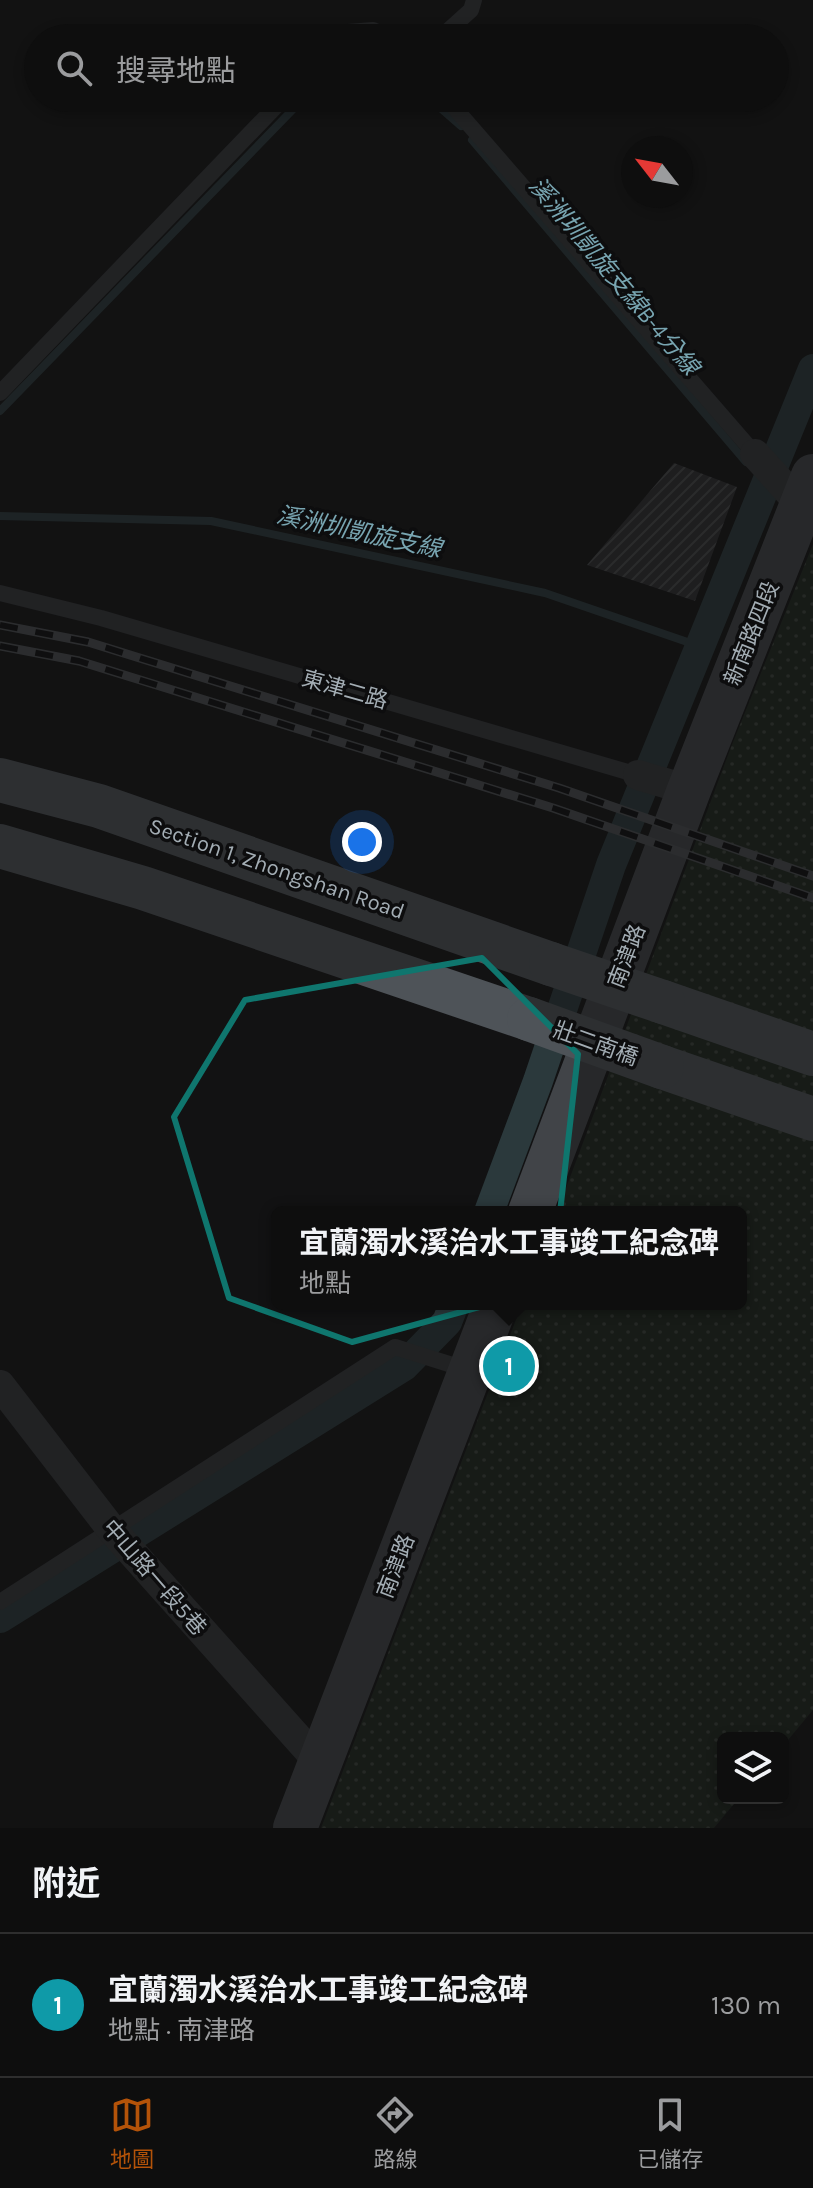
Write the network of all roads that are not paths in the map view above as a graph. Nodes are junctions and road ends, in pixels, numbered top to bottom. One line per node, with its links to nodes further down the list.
1 (474, 0): 2 (lane)
2 (456, 24)
3 (271, 112): 5 (lane)
4 (458, 112): 6 (lane)
5 (0, 393)
6 (755, 454): 7 (street)
7 (798, 488): 10 (street, 新南路四段)
8 (0, 593): 10 (lane, 東津二路)
9 (0, 780): 12 (main road, Section 1, Zhongshan Road, bridge)
10 (663, 783): 14 (street, 南津路)
11 (0, 846): 13 (main road, 壯二南橋, bridge)
12 (813, 1054)
13 (813, 1119)
14 (532, 1206)
15 (492, 1310): 16 (street, 南津路)
16 (452, 1365): 18 (lane); 20 (street, 南津路)
17 (0, 1385): 18 (street, 中山路一段5巷)
18 (122, 1542): 19 (lane); 20 (street, 中山路一段5巷)
19 (0, 1602)
20 (319, 1762): 21 (street, 南津路)
21 (295, 1828)

